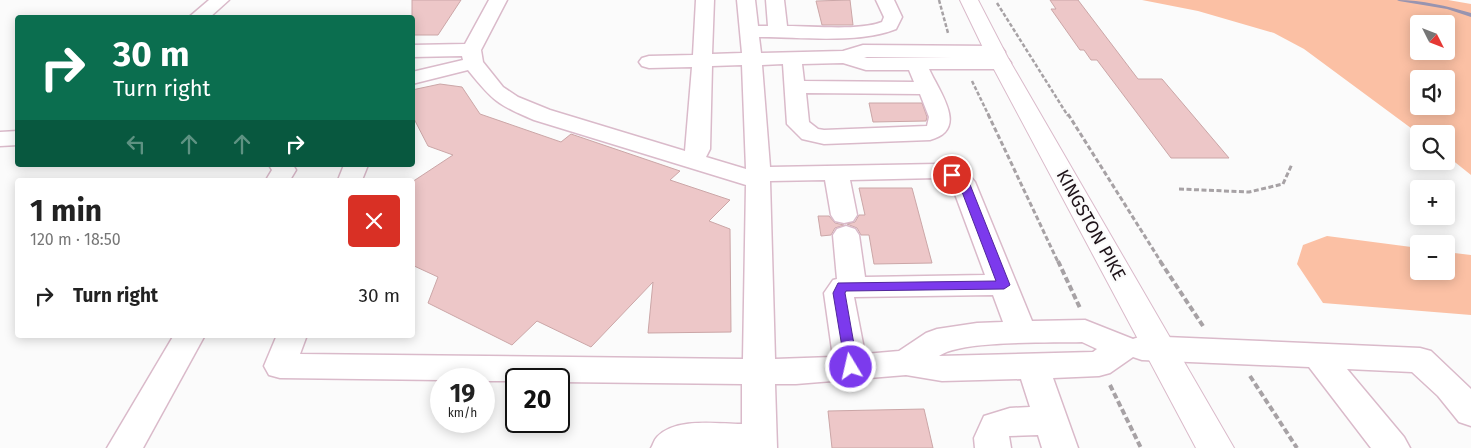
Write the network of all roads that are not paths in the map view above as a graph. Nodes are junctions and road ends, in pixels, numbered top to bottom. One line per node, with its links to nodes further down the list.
1 (220, 0): 8 (street)
2 (498, 0): 12 (street)
3 (705, 0): 17 (lane)
4 (746, 0): 9 (street)
5 (775, 0): 10 (street)
6 (885, 0): 10 (street)
7 (969, 0): 14 (main road, KINGSTON PIKE)
8 (201, 15)
9 (749, 31): 10 (street); 18 (street)
10 (778, 32)
11 (415, 51): 12 (street)
12 (472, 57): 21 (street); 27 (lane)
13 (844, 57): 15 (street); 16 (street); 20 (street)
14 (998, 57): 16 (street); 37 (main road, KINGSTON PIKE)
15 (792, 58): 18 (street); 22 (street)
16 (960, 58): 20 (street)
17 (703, 60): 18 (street); 19 (street); 27 (lane)
18 (752, 60): 24 (street)
19 (649, 62)
20 (917, 64): 23 (street)
21 (415, 77)
22 (795, 87): 23 (street); 24 (street)
23 (927, 88): 24 (street)
24 (776, 123): 30 (street)
25 (15, 138): 26 (street)
26 (0, 139)
27 (692, 161): 30 (lane)
28 (282, 167): 31 (street)
29 (836, 172): 30 (street); 32 (street); 33 (street)
30 (758, 177): 43 (street)
31 (279, 178)
32 (852, 285): 33 (street); 42 (street)
33 (1004, 285): 34 (street)
34 (1022, 333): 39 (street); 40 (street)
35 (188, 338): 47 (street)
36 (291, 338): 43 (street)
37 (1160, 349): 38 (street); 39 (street); 50 (main road, KINGSTON PIKE)
38 (1316, 354): 44 (street); 51 (street)
39 (1111, 356): 41 (street)
40 (906, 363): 41 (street); 42 (street)
41 (1032, 366): 45 (street)
42 (851, 367): 43 (street)
43 (759, 371): 46 (street)
44 (1471, 412)
45 (1055, 434): 49 (street)
46 (759, 443): 48 (street)
47 (125, 448)
48 (669, 448)
49 (993, 448)
50 (1215, 448)
51 (1392, 448)

